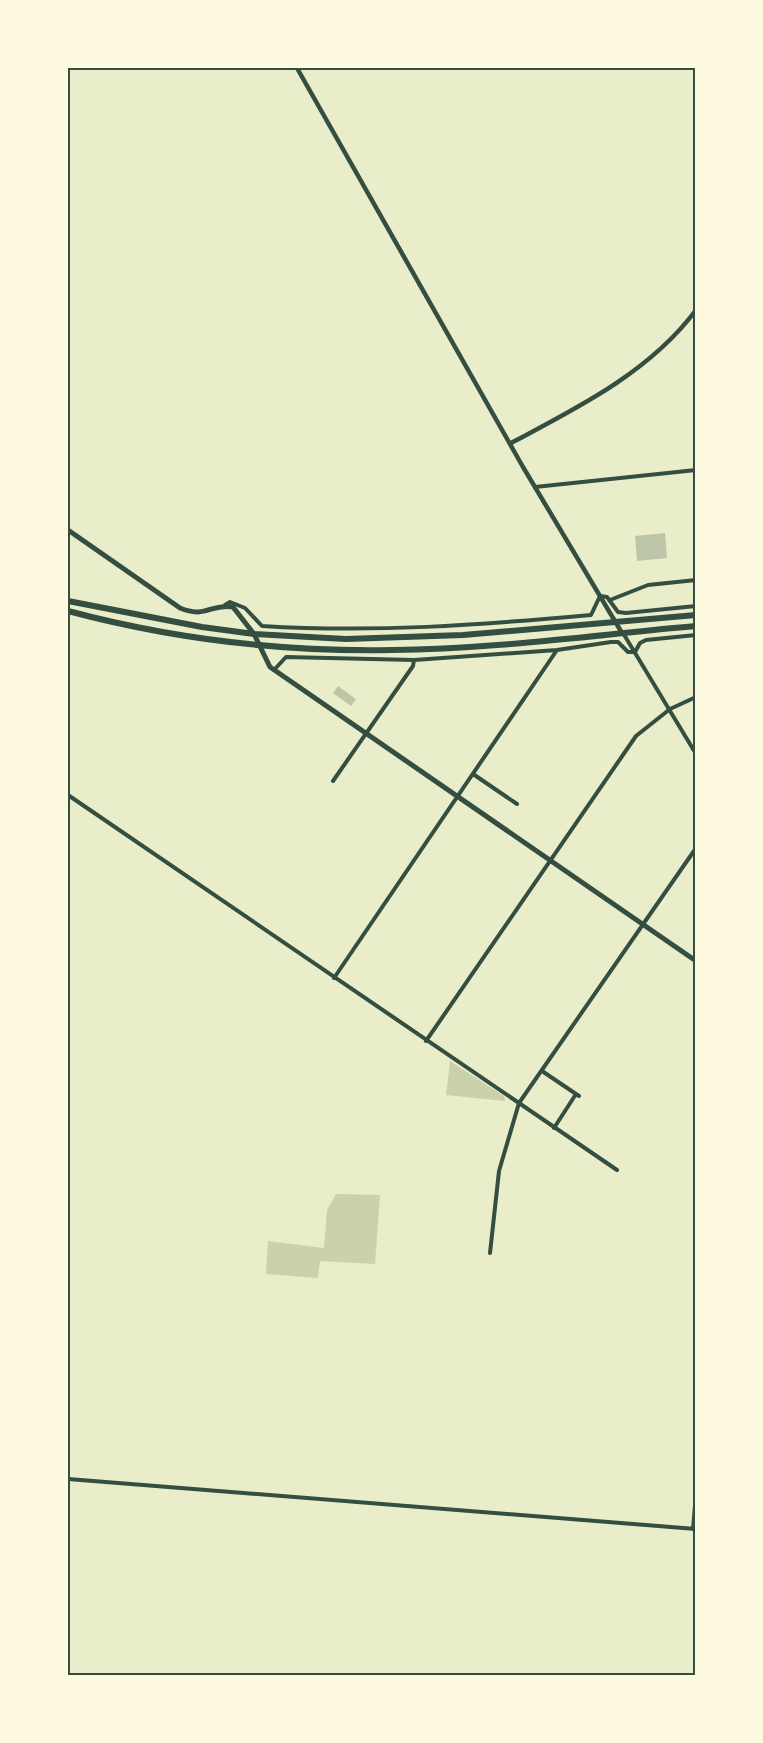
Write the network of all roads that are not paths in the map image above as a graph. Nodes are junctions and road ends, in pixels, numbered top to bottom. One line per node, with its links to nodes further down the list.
1 (297, 68): 3 (street)
2 (696, 310): 3 (street)
3 (511, 443): 5 (street)
4 (696, 470): 5 (street)
5 (535, 487): 8 (street)
6 (68, 530): 11 (main road)
7 (696, 580): 9 (street)
8 (600, 596): 9 (street); 11 (street); 15 (street)
9 (610, 600): 12 (street)
10 (68, 601): 18 (highway)
11 (225, 605): 18 (main road)
12 (696, 606)
13 (68, 611): 20 (highway)
14 (696, 615): 15 (highway)
15 (615, 622): 17 (street); 18 (highway)
16 (696, 626): 17 (highway)
17 (622, 633): 20 (highway); 22 (street)
18 (254, 634): 20 (main road)
19 (696, 635): 22 (street)
20 (261, 646): 24 (main road)
21 (557, 650): 22 (street); 23 (street); 29 (street)
22 (635, 652): 26 (street)
23 (414, 660): 24 (street); 27 (street)
24 (274, 670): 27 (main road)
25 (696, 698): 26 (street)
26 (670, 709): 28 (street); 35 (street)
27 (366, 733): 30 (street); 32 (main road)
28 (696, 754)
29 (473, 774): 32 (street); 33 (street)
30 (333, 781)
31 (68, 795): 38 (street)
32 (457, 797): 35 (main road); 38 (street)
33 (517, 804)
34 (696, 848): 36 (street)
35 (549, 862): 36 (main road); 39 (street)
36 (643, 925): 37 (main road); 40 (street)
37 (696, 961)
38 (334, 978): 39 (street)
39 (426, 1041): 41 (street)
40 (542, 1071): 41 (street); 42 (street)
41 (519, 1103): 42 (street); 44 (street)
42 (554, 1128): 43 (street)
43 (617, 1170)
44 (490, 1253)
45 (68, 1479): 47 (street)
46 (696, 1494): 47 (street)
47 (694, 1529)

